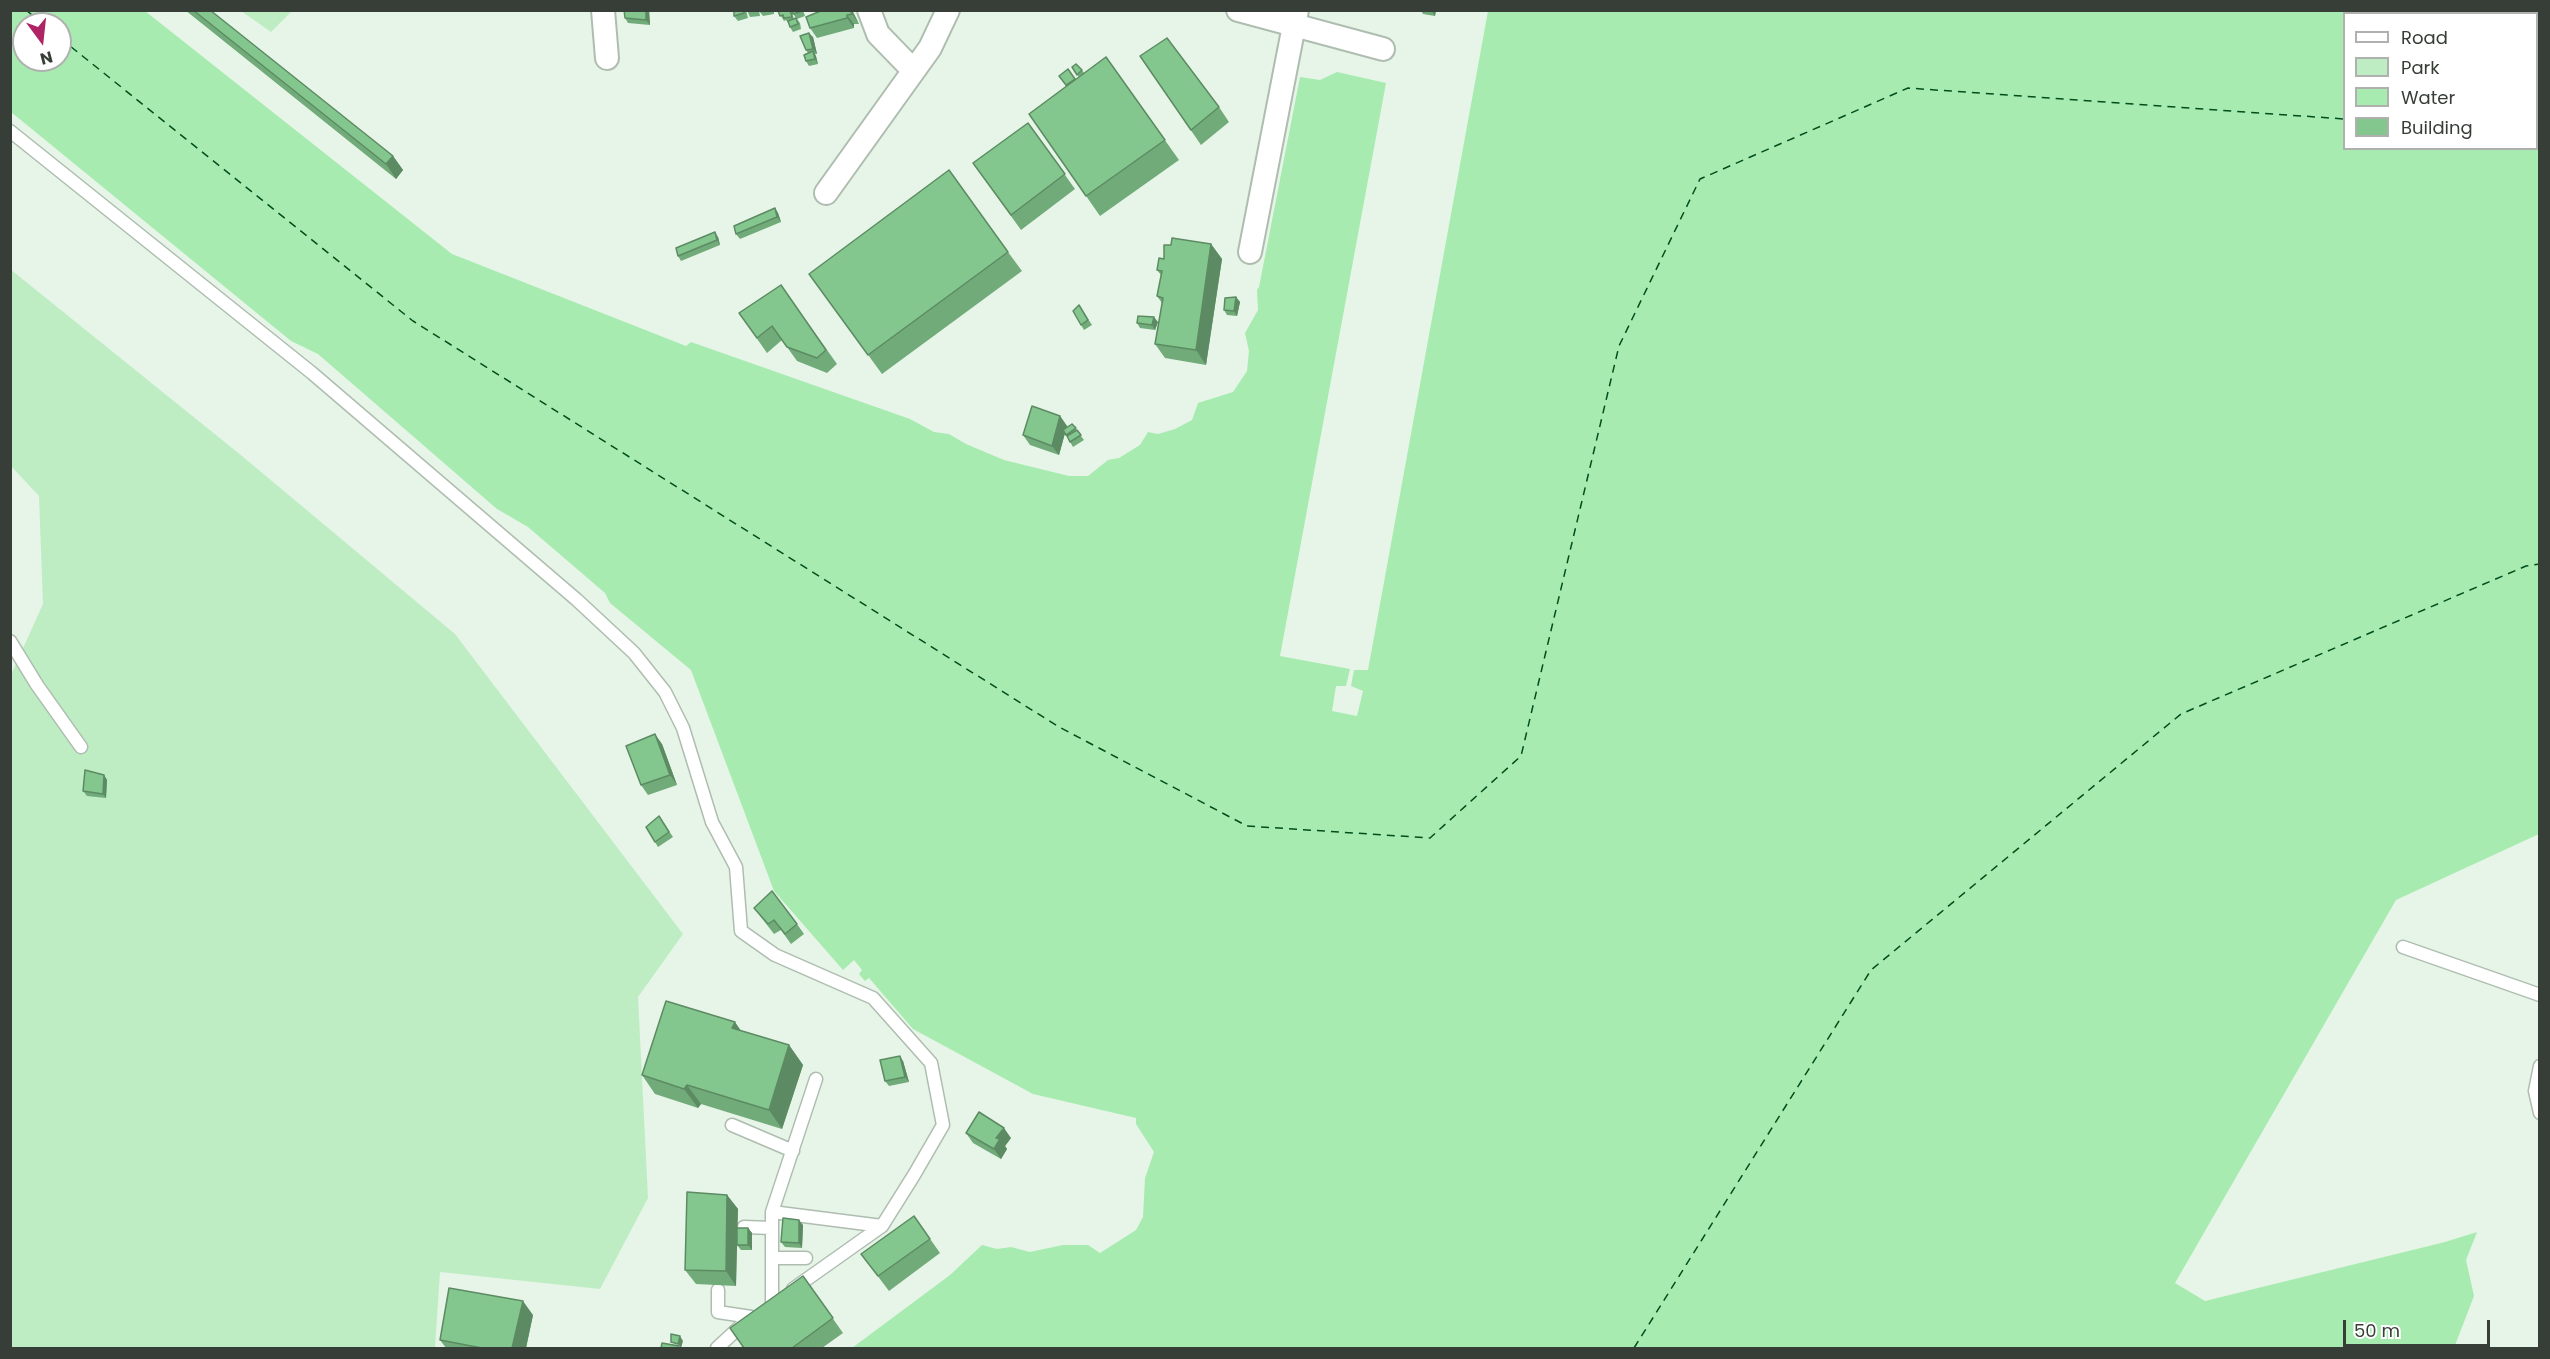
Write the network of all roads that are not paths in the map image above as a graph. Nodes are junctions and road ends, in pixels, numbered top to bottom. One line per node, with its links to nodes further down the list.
1 (603, 10): 7 (street)
2 (869, 10): 8 (street)
3 (948, 10): 8 (street)
4 (1238, 10): 5 (street)
5 (1296, 17): 6 (street); 11 (street)
6 (1383, 49)
7 (607, 58)
8 (913, 70): 10 (street)
9 (10, 131): 22 (lane)
10 (826, 194)
11 (1250, 252)
12 (10, 641): 13 (lane)
13 (81, 747)
14 (2403, 947): 15 (lane)
15 (2540, 995)
16 (2540, 1066): 18 (lane)
17 (816, 1079): 20 (lane)
18 (2540, 1113)
19 (732, 1125): 20 (lane)
20 (793, 1151): 21 (lane)
21 (772, 1212): 22 (lane); 24 (lane)
22 (882, 1226): 28 (lane)
23 (744, 1227): 24 (lane)
24 (772, 1228): 25 (lane)
25 (772, 1258): 26 (lane); 28 (lane)
26 (806, 1258)
27 (717, 1290): 29 (lane)
28 (772, 1303): 29 (lane)
29 (751, 1317): 30 (lane)
30 (717, 1348)

